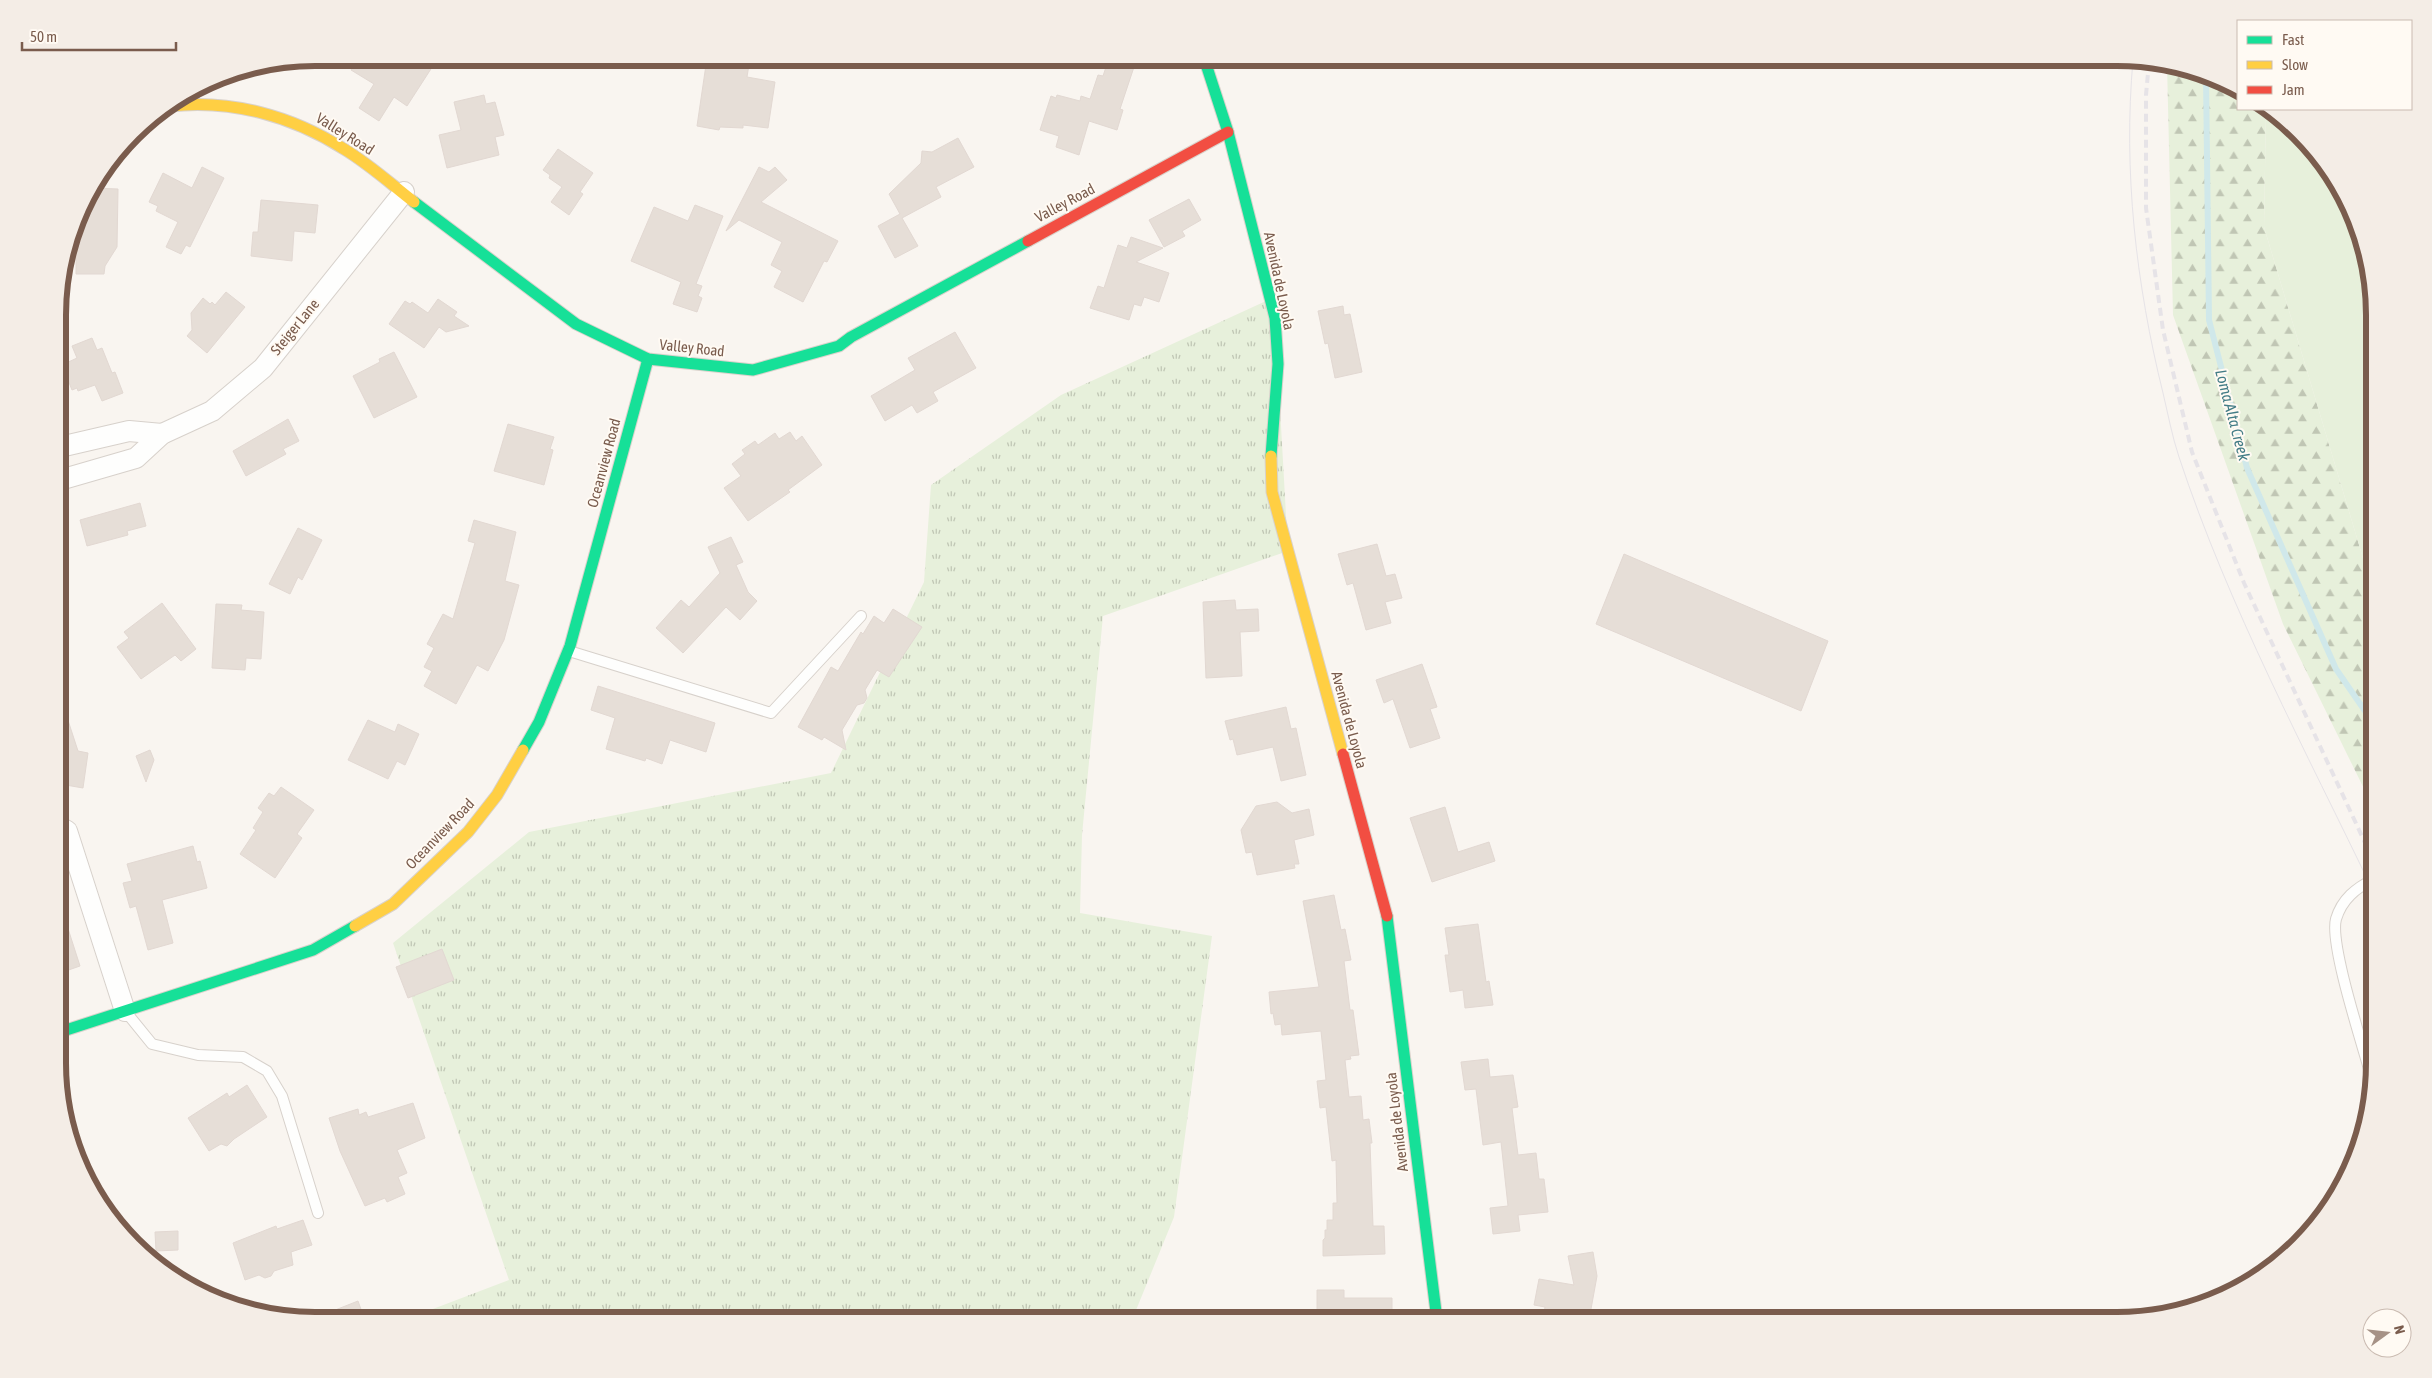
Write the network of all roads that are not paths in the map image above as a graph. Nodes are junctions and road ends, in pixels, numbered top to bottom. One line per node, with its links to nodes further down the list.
1 (1207, 66): 3 (street, Avenida de Loyola)
2 (189, 101): 4 (street, Valley Road)
3 (1228, 132): 5 (street, Valley Road); 17 (street, Avenida de Loyola)
4 (404, 192): 5 (street, Valley Road); 6 (street, Steiger Lane)
5 (648, 359): 10 (street, Oceanview Road)
6 (162, 434): 7 (street, Steiger Lane); 8 (street, Steiger Lane)
7 (66, 446)
8 (66, 478)
9 (861, 616): 10 (lane)
10 (568, 651): 13 (street, Oceanview Road)
11 (66, 830): 13 (street)
12 (2366, 884): 15 (lane)
13 (125, 1011): 14 (street, Oceanview Road); 16 (lane)
14 (66, 1030)
15 (2366, 1058)
16 (318, 1214)
17 (1435, 1312)

